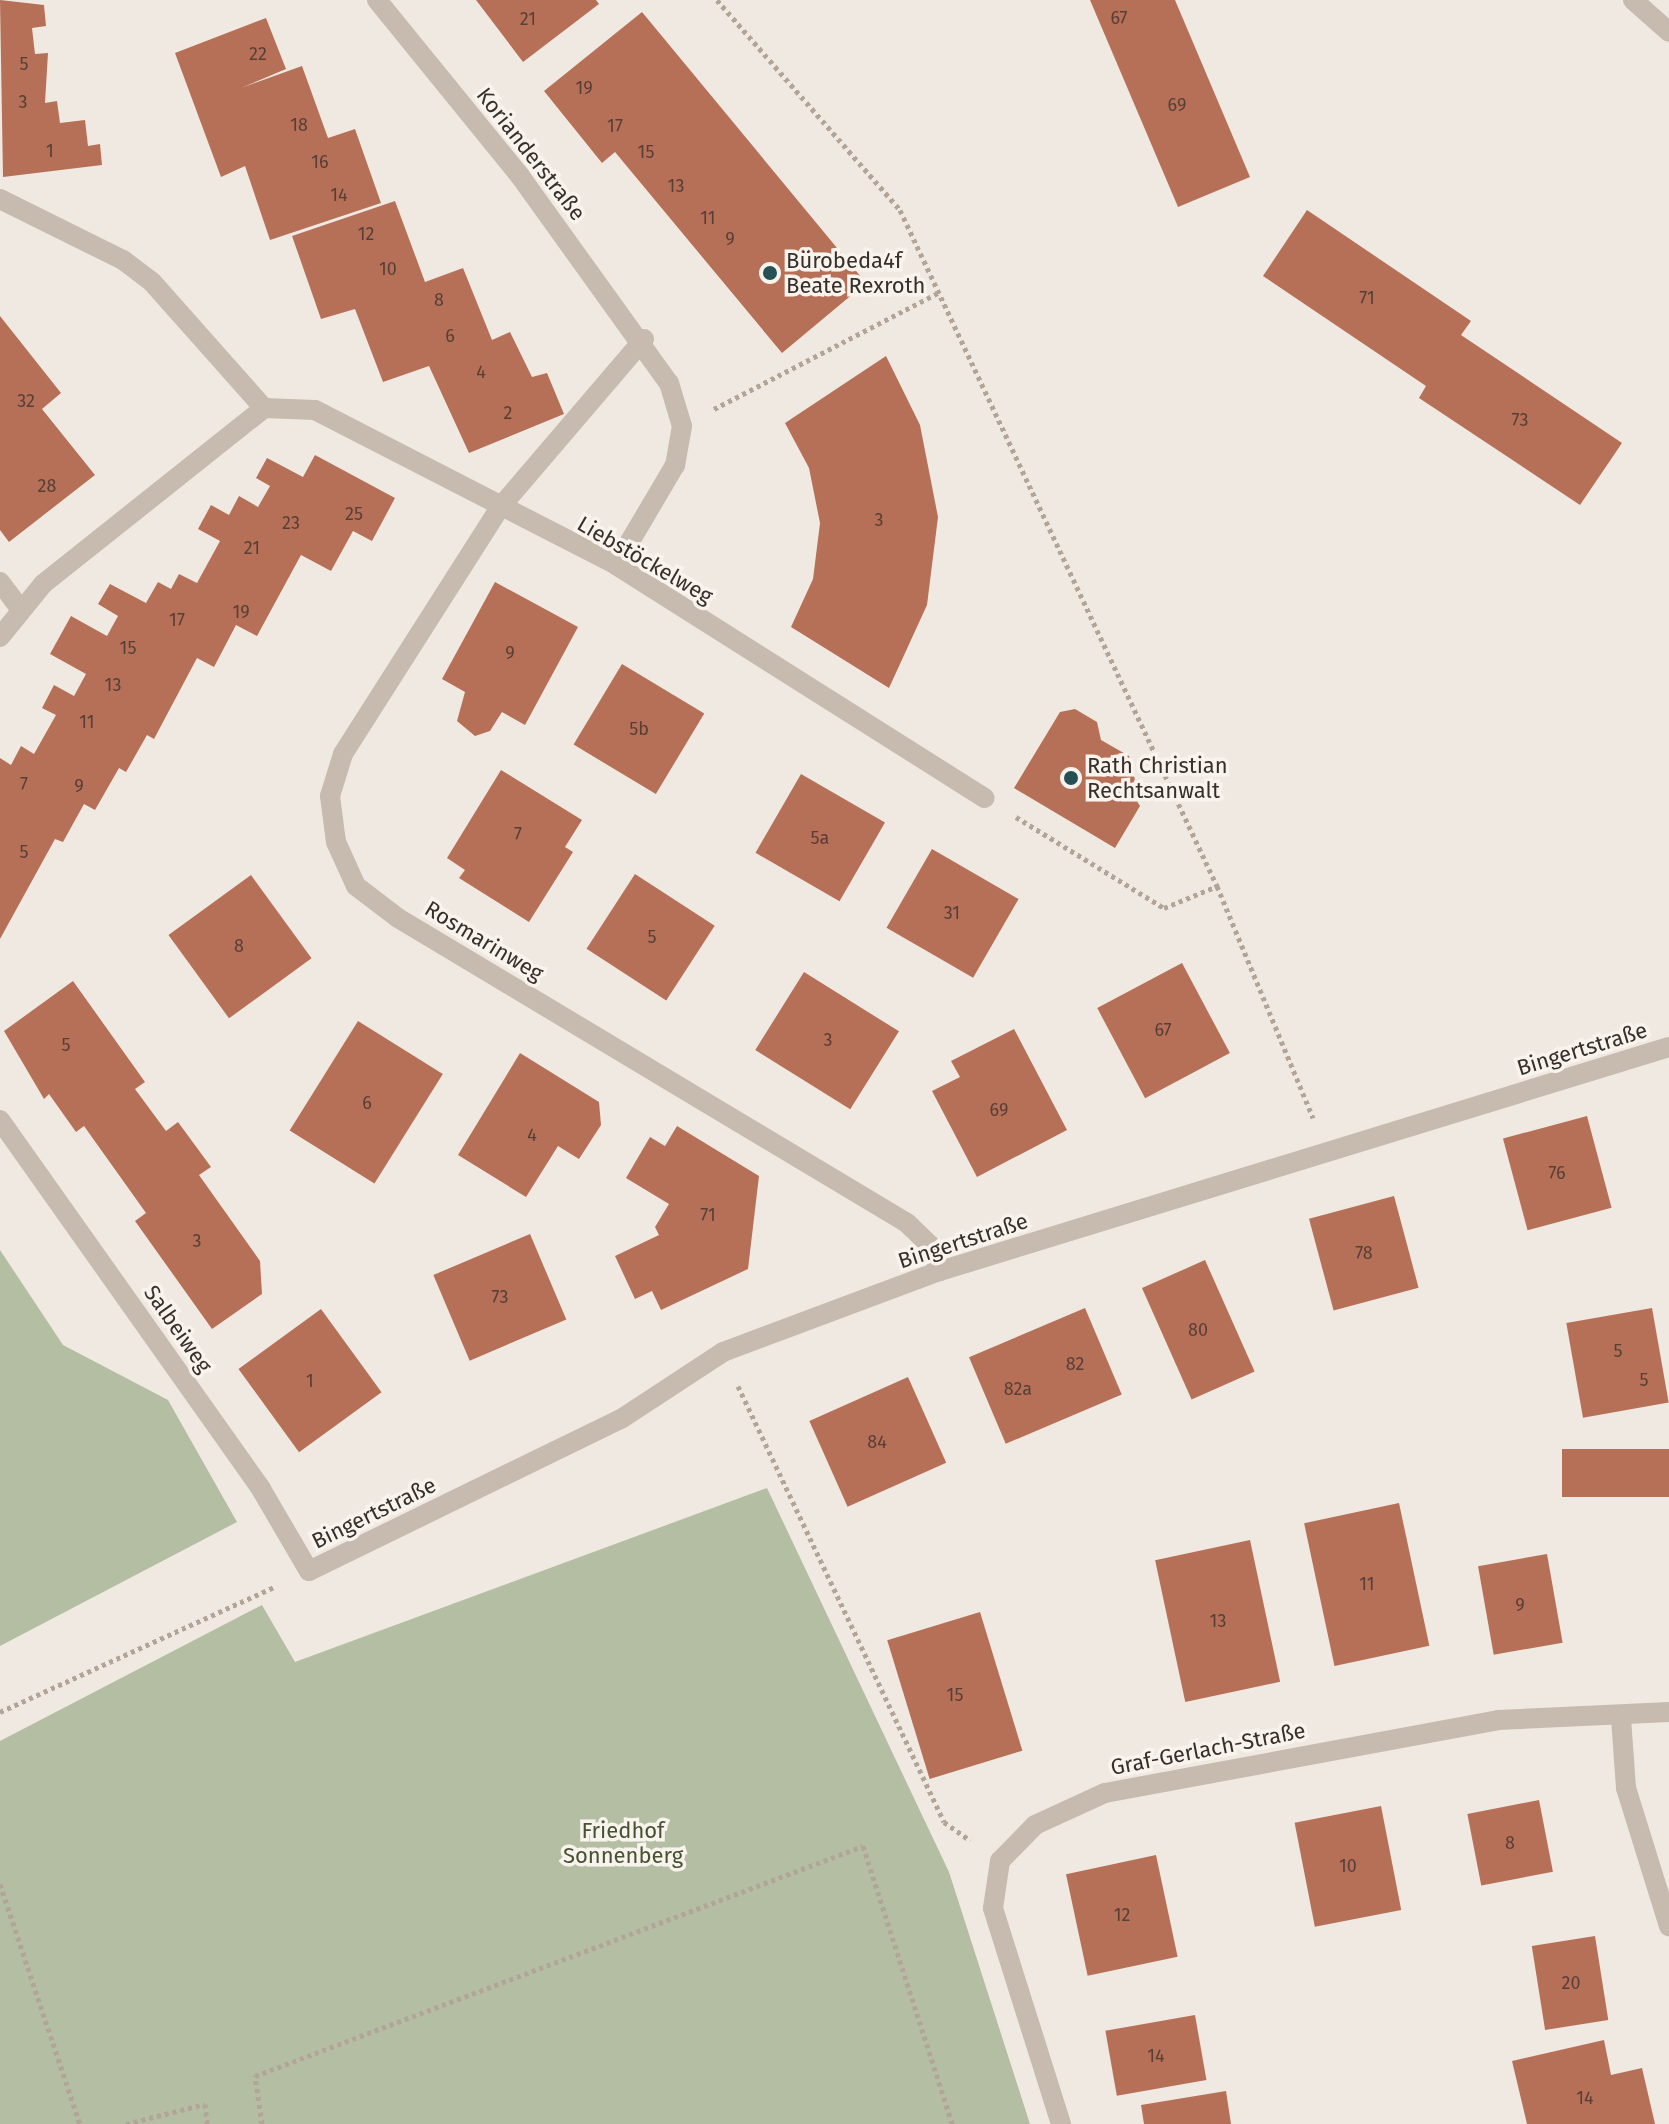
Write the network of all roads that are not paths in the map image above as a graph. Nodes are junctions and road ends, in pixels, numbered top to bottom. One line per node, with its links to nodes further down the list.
1 (377, 0): 5 (street, Korianderstraße)
2 (1633, 0): 3 (street)
3 (1669, 32)
4 (0, 199): 6 (street)
5 (644, 339): 7 (street); 8 (street, Korianderstraße)
6 (264, 408): 7 (street, Liebstöckelweg); 10 (street)
7 (499, 509): 8 (street, Liebstöckelweg); 15 (street, Rosmarinweg)
8 (616, 565): 12 (street, Liebstöckelweg)
9 (0, 582): 10 (street)
10 (21, 610): 11 (street)
11 (0, 637)
12 (985, 798)
13 (1669, 1047): 15 (street, Bingertstraße)
14 (0, 1120): 16 (street, Salbeiweg)
15 (940, 1271): 16 (street, Bingertstraße)
16 (309, 1571)
17 (1669, 1712): 18 (street, Graf-Gerlach-Straße)
18 (1621, 1718): 19 (street); 20 (street, Graf-Gerlach-Straße)
19 (1669, 1926)
20 (1061, 2124)

